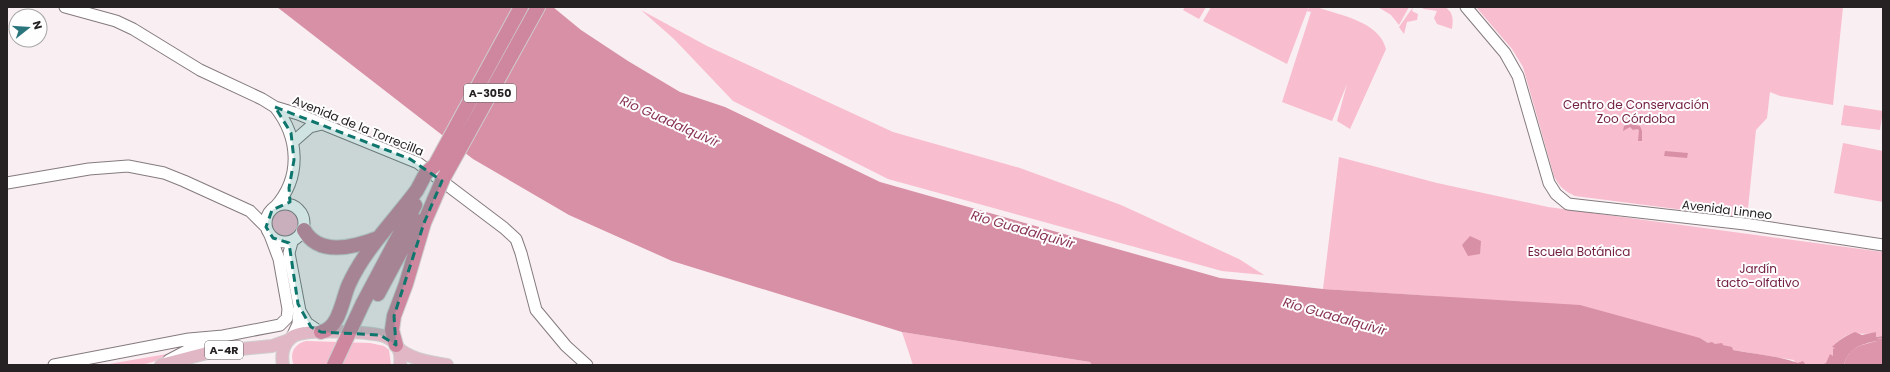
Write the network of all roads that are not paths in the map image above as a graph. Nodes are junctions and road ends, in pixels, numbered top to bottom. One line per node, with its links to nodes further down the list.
1 (65, 7): 5 (street, Avenida de la Torrecilla)
2 (521, 7): 10 (highway, A-3050)
3 (538, 7): 10 (highway, A-3050, bridge)
4 (1466, 7): 18 (street, Avenida Linneo)
5 (275, 107): 6 (street, Avenida de la Torrecilla); 7 (street)
6 (322, 124): 7 (street); 32 (street, Avenida de la Torrecilla)
7 (293, 142): 9 (street)
8 (7, 183): 13 (street)
9 (289, 188): 11 (street); 12 (street)
10 (426, 195): 16 (highway); 20 (highway); 24 (highway)
11 (295, 207): 12 (street); 14 (street)
12 (274, 208): 13 (street); 15 (street)
13 (250, 211): 15 (street)
14 (304, 230): 16 (highway); 17 (street)
15 (268, 231): 17 (street); 22 (street)
16 (378, 238): 21 (highway)
17 (287, 242): 19 (street)
18 (1883, 245)
19 (298, 304): 21 (street); 23 (street)
20 (368, 304): 28 (highway, bridge); 29 (highway)
21 (320, 332): 23 (main road); 24 (main road)
22 (223, 336): 25 (street); 26 (street)
23 (290, 339): 26 (main road, A-4R); 27 (main road)
24 (397, 346): 30 (main road); 31 (main road)
25 (54, 365)
26 (160, 365)
27 (283, 365)
28 (334, 365)
29 (345, 365)
30 (400, 365)
31 (447, 365)
32 (587, 365)

